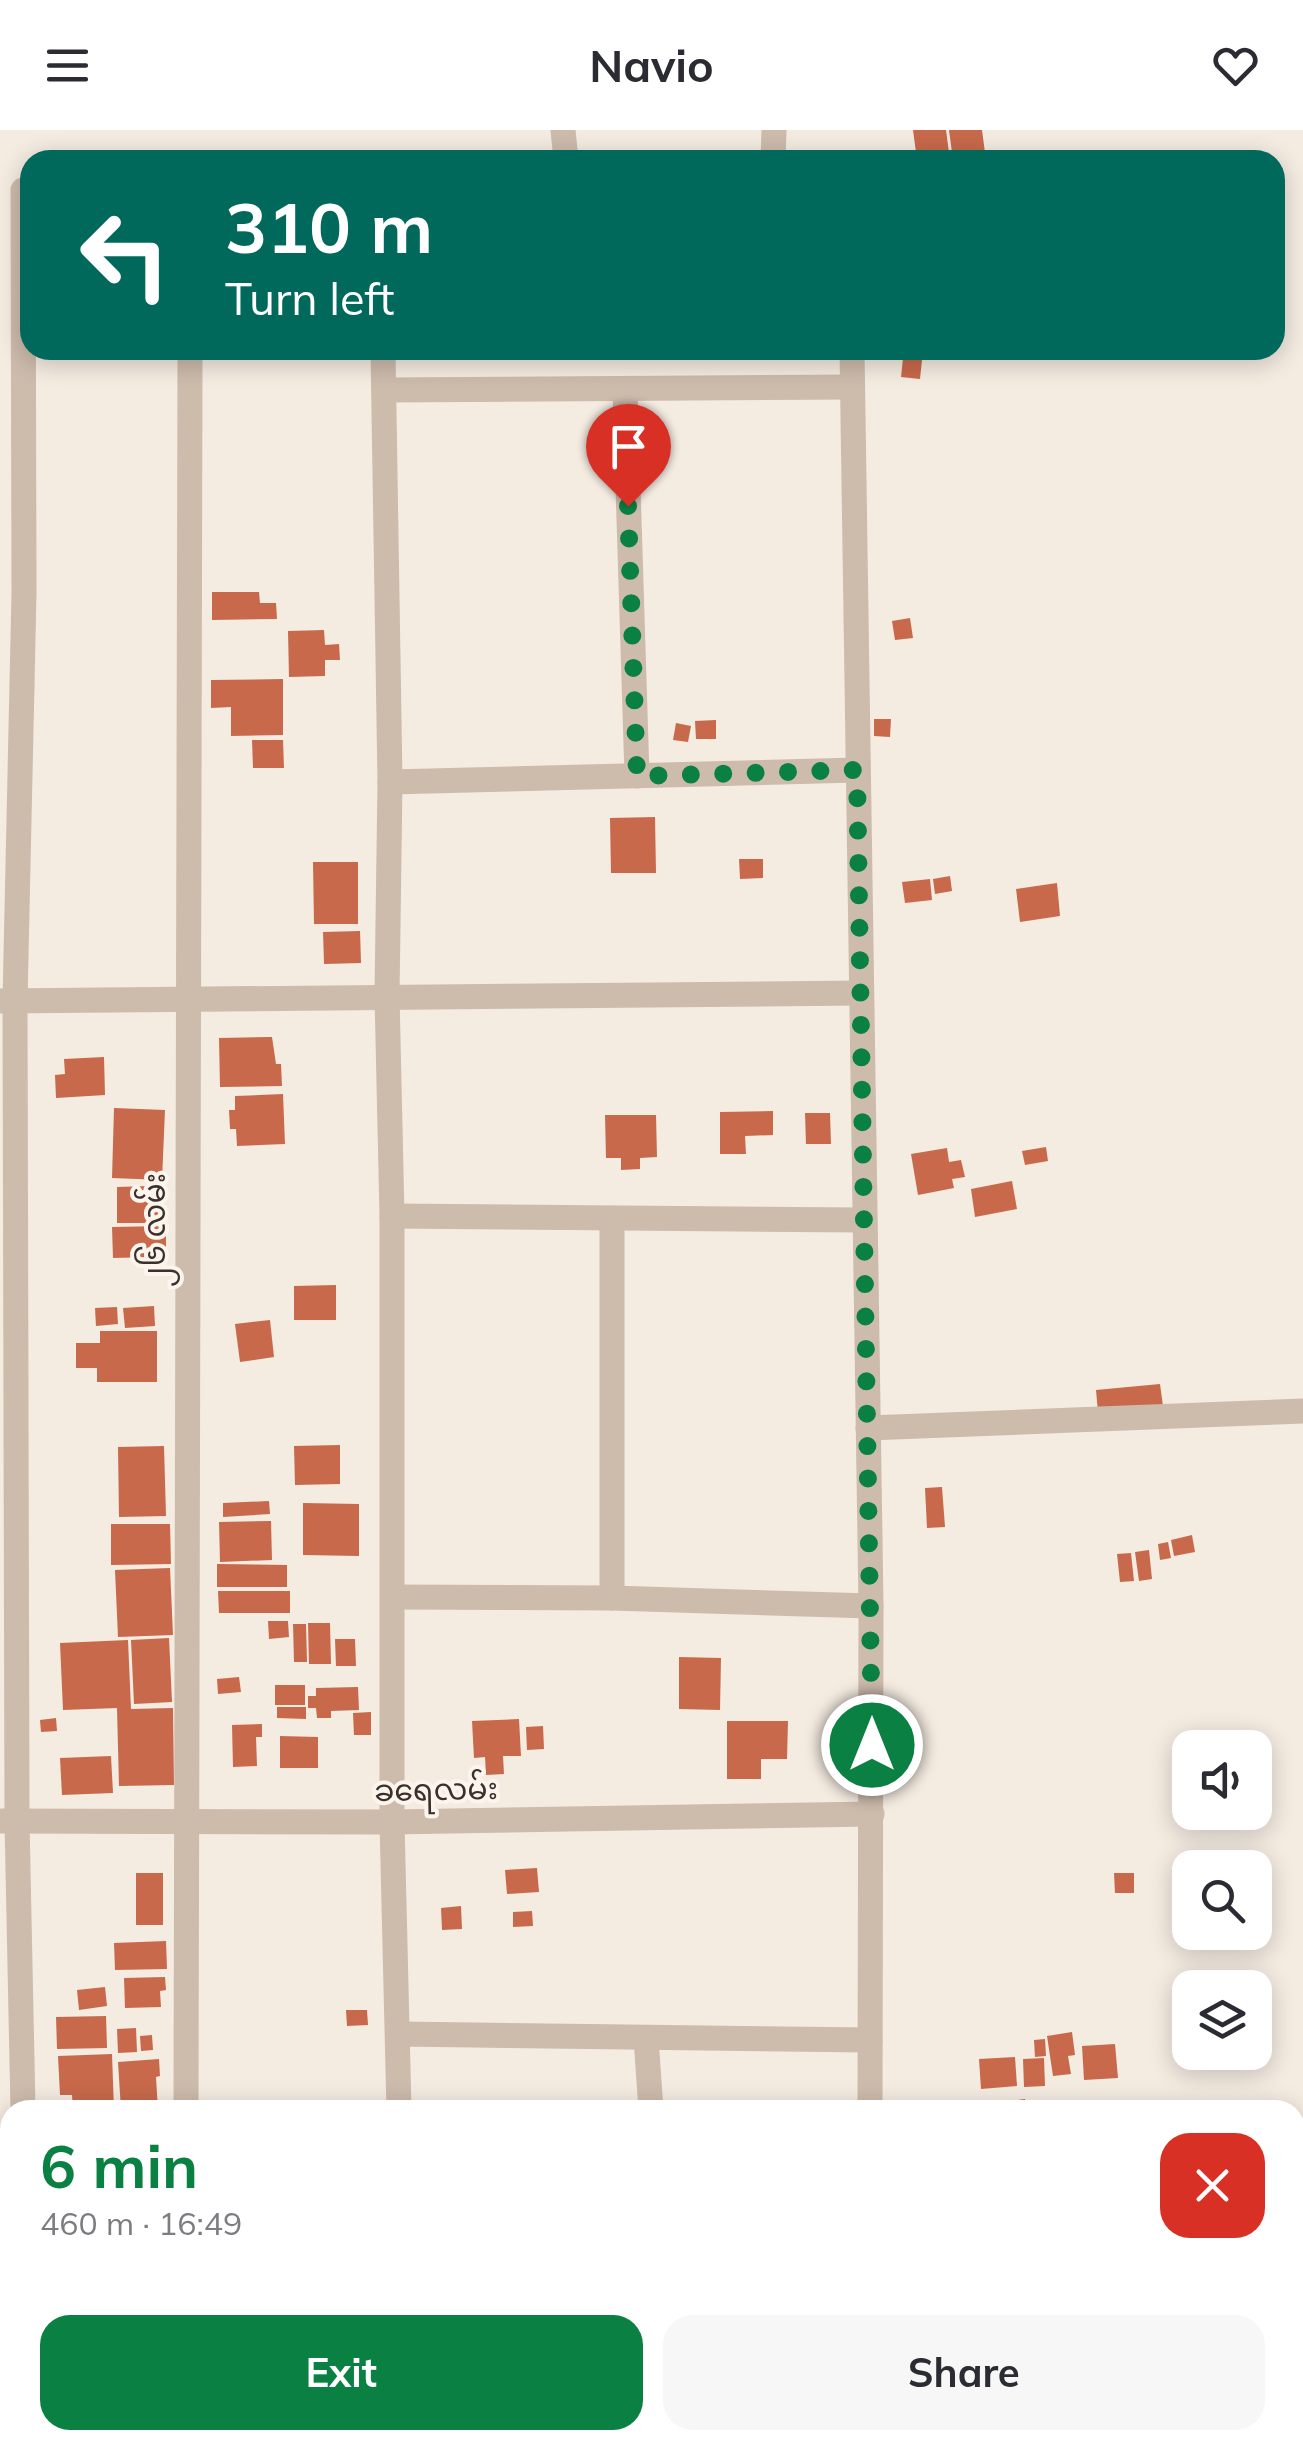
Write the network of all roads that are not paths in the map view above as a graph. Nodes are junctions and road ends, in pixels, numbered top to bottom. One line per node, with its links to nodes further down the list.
1 (18, 190): 8 (street)
2 (190, 360): 15 (street, ၂၆ လမ်း)
3 (384, 360): 6 (street)
4 (852, 360): 5 (street)
5 (852, 387): 7 (street); 9 (street)
6 (384, 390): 7 (street); 11 (street)
7 (625, 390): 10 (street)
8 (12, 593): 14 (street)
9 (857, 770): 10 (street); 12 (street)
10 (637, 776): 11 (street)
11 (390, 782): 13 (street)
12 (860, 993): 13 (street); 18 (street)
13 (387, 995): 15 (street); 16 (street)
14 (8, 1000): 15 (street); 20 (street)
15 (187, 1000): 26 (street, ၂၆ လမ်း)
16 (392, 1216): 17 (street); 22 (street)
17 (612, 1220): 18 (street); 23 (street)
18 (864, 1220): 21 (street)
19 (1303, 1412): 21 (street)
20 (8, 1418): 27 (street)
21 (868, 1428): 24 (street)
22 (393, 1597): 23 (street); 28 (street)
23 (612, 1598): 24 (street)
24 (871, 1606): 25 (street)
25 (872, 1814): 28 (street, ခရေလမ်း); 31 (street)
26 (186, 1820): 27 (street, ခရေလမ်း); 28 (street, ခရေလမ်း); 33 (street, ၂၆ လမ်း)
27 (8, 1821): 32 (street)
28 (392, 1822): 29 (street)
29 (398, 2034): 30 (street); 34 (street)
30 (646, 2038): 31 (street); 35 (street)
31 (870, 2040): 36 (street)
32 (22, 2100)
33 (186, 2100)
34 (399, 2100)
35 (649, 2100)
36 (870, 2100)

